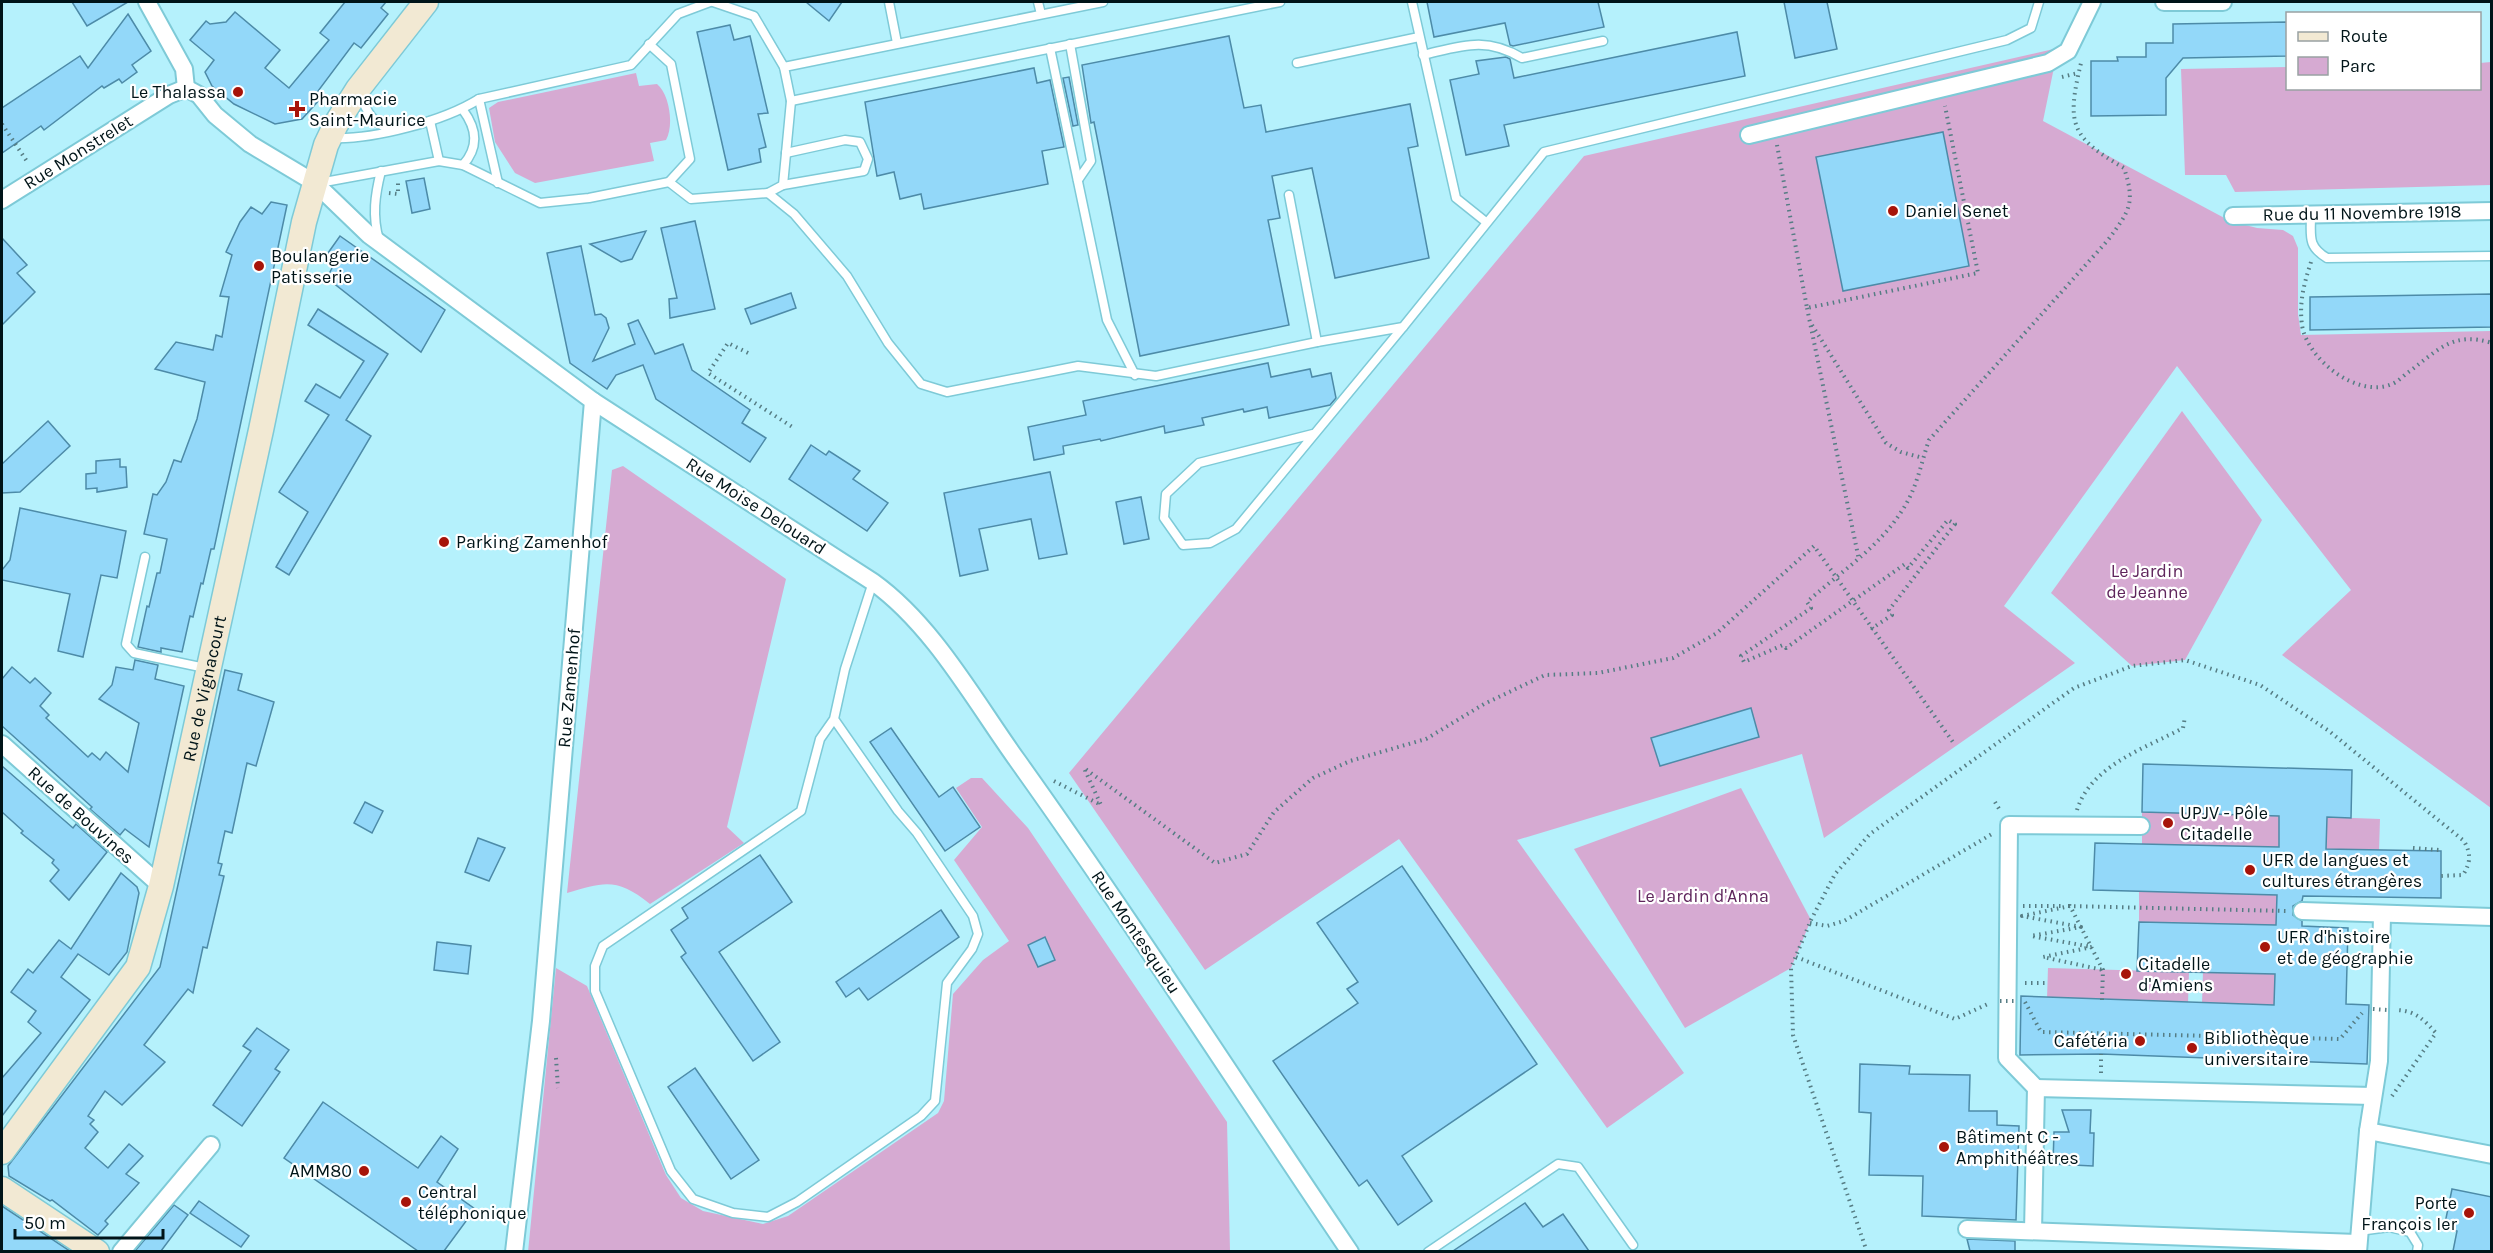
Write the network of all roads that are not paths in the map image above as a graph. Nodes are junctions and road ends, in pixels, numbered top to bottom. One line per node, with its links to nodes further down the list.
1 (147, 2): 26 (street)
2 (426, 2): 27 (street, Rue de Vignacourt)
3 (682, 2): 15 (lane)
4 (711, 2): 15 (lane); 25 (lane)
5 (889, 2): 19 (lane)
6 (1038, 2): 16 (lane)
7 (1103, 2): 16 (lane)
8 (1280, 2): 21 (lane)
9 (1412, 2): 17 (lane)
10 (2039, 2): 50 (lane)
11 (2091, 2): 33 (street)
12 (2164, 2): 13 (street)
13 (2171, 2): 14 (street)
14 (2223, 2)
15 (678, 14): 20 (lane)
16 (1041, 14): 19 (lane)
17 (1419, 37): 23 (lane); 24 (lane)
18 (1603, 41): 23 (lane)
19 (897, 43): 25 (lane)
20 (649, 44): 28 (lane); 40 (lane)
21 (1070, 44): 22 (lane); 39 (lane)
22 (1050, 48): 29 (lane); 39 (lane)
23 (1423, 55): 50 (lane)
24 (1297, 63)
25 (784, 67): 29 (lane)
26 (186, 88): 41 (street); 46 (street, Rue Monstrelet)
27 (358, 89): 32 (lane); 34 (street, Rue de Vignacourt)
28 (479, 99): 30 (lane); 42 (lane)
29 (792, 101): 35 (lane)
30 (463, 110): 31 (lane); 37 (lane)
31 (430, 121): 32 (lane); 36 (lane)
32 (392, 130): 34 (lane)
33 (1749, 135)
34 (330, 138): 41 (street, Rue de Vignacourt)
35 (786, 153): 43 (lane); 43 (lane)
36 (439, 161): 37 (lane); 38 (lane)
37 (463, 165): 42 (lane)
38 (381, 171): 41 (lane); 51 (lane)
39 (1078, 180): 55 (lane)
40 (669, 182): 42 (lane); 44 (lane)
41 (315, 183): 51 (street); 61 (street, Rue de Vignacourt)
42 (498, 183)
43 (783, 185): 44 (lane)
44 (768, 193): 55 (lane)
45 (1290, 195): 54 (lane)
46 (2, 200)
47 (2492, 211): 48 (street, Rue du 11 Novembre 1918)
48 (2312, 214): 49 (street, Rue du 11 Novembre 1918); 52 (lane)
49 (2233, 216)
50 (1486, 222): 53 (lane)
51 (375, 239): 56 (street)
52 (2492, 256)
53 (1404, 327): 54 (lane); 57 (lane)
54 (1317, 342): 55 (lane)
55 (1134, 375)
56 (593, 401): 59 (street, Rue Moise Delouard); 82 (street, Rue Zamenhof)
57 (1313, 434): 57 (lane)
58 (145, 557): 61 (lane)
59 (873, 582): 60 (street, Rue Moise Delouard); 62 (lane)
60 (915, 617): 83 (street, Rue Montesquieu)
61 (209, 669): 65 (street, Rue de Vignacourt)
62 (834, 719): 62 (lane)
63 (2, 744): 65 (street, Rue de Bouvines)
64 (2141, 826): 69 (street)
65 (161, 886): 73 (street, Rue de Vignacourt)
66 (2302, 911): 67 (street)
67 (2382, 914): 68 (street); 70 (street)
68 (2492, 917)
69 (2036, 1088): 70 (street); 77 (street)
70 (2373, 1096): 71 (street)
71 (2368, 1131): 74 (street); 78 (street)
72 (211, 1145): 81 (street)
73 (2, 1152)
74 (2492, 1155)
75 (2, 1189): 80 (street)
76 (1967, 1229): 77 (street)
77 (2033, 1231): 78 (street)
78 (2358, 1242): 85 (lane)
79 (1634, 1245): 84 (lane)
80 (97, 1251)
81 (121, 1251)
82 (514, 1251)
83 (1350, 1251)
84 (1428, 1251)
85 (2416, 1251)

